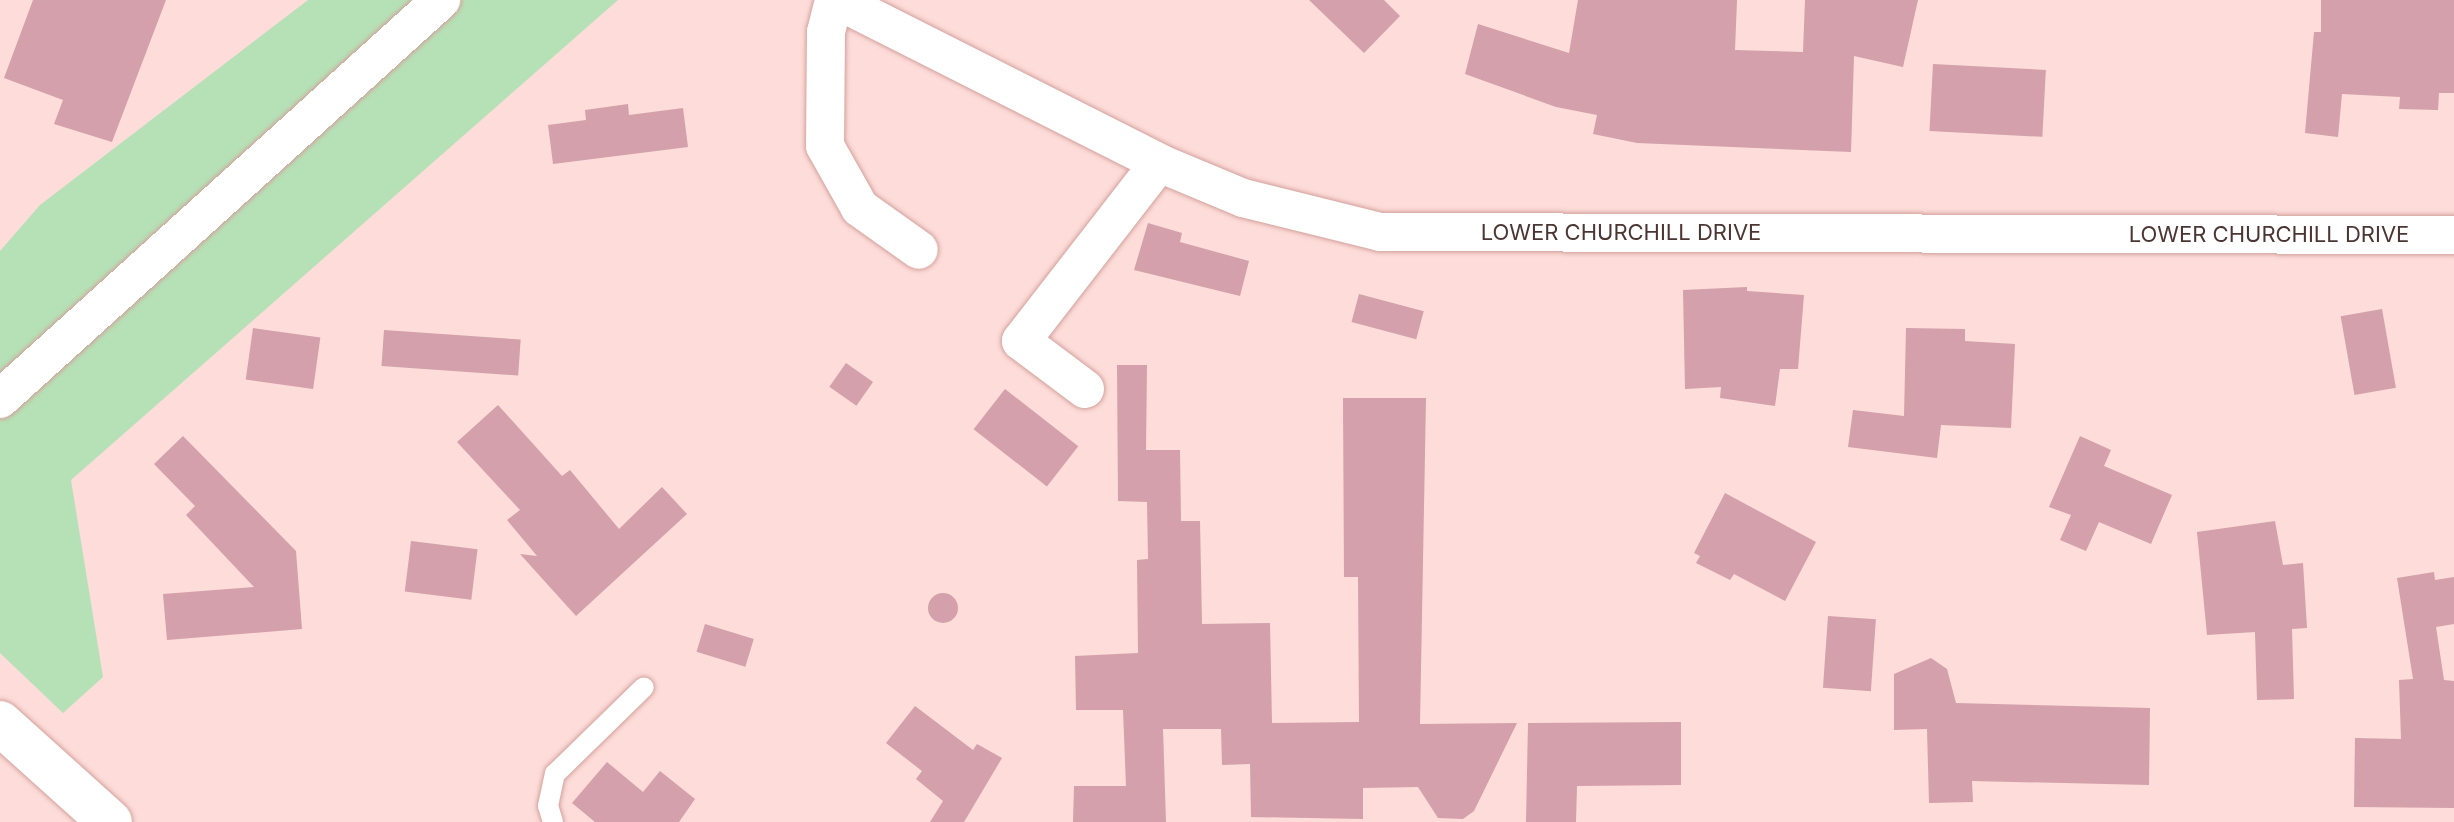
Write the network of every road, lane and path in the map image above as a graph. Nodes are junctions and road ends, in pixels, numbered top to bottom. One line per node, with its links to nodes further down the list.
1 (441, 0): 7 (street)
2 (836, 0): 3 (street, LOWER CHURCHILL DRIVE); 5 (street)
3 (1159, 163): 4 (street, LOWER CHURCHILL DRIVE); 6 (street)
4 (2454, 235)
5 (919, 250)
6 (1085, 389)
7 (0, 399)
8 (644, 687): 11 (lane)
9 (0, 723): 10 (street)
10 (110, 822)
11 (553, 822)

